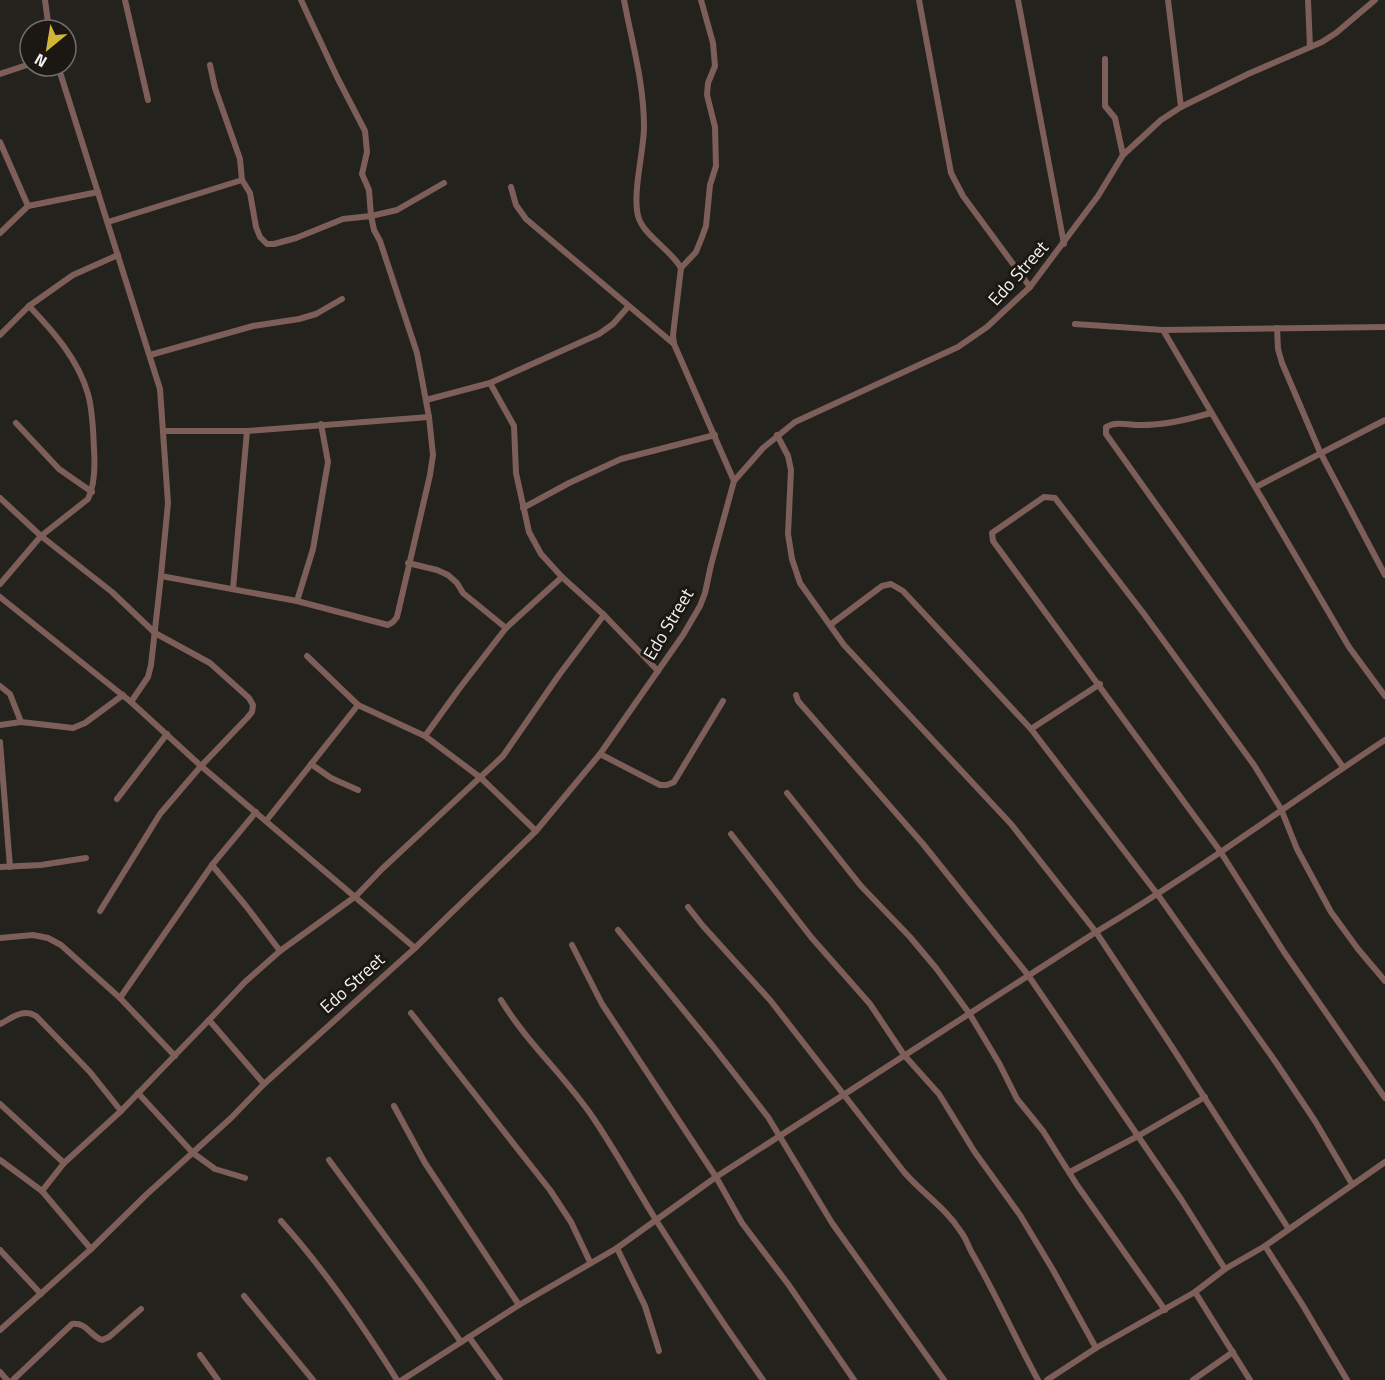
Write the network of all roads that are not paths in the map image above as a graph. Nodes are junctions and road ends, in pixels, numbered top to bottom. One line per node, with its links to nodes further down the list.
1 (45, 0): 11 (street)
2 (125, 0): 18 (street)
3 (302, 0): 27 (street)
4 (624, 0): 32 (street)
5 (701, 0): 32 (street)
6 (919, 0): 33 (street)
7 (1018, 0): 30 (street)
8 (1168, 0): 19 (street)
9 (1308, 0): 12 (street)
10 (1375, 0): 12 (street, Edo Street)
11 (47, 18)
12 (1310, 47): 19 (street, Edo Street)
13 (1105, 58): 21 (street)
14 (210, 65): 22 (street)
15 (18, 68): 16 (street)
16 (0, 74)
17 (62, 78): 25 (street)
18 (148, 100)
19 (1181, 107): 21 (street, Edo Street)
20 (0, 145): 26 (street)
21 (1123, 155): 30 (street, Edo Street)
22 (242, 180): 27 (street); 28 (street)
23 (444, 183): 27 (street)
24 (511, 187): 36 (street)
25 (98, 192): 26 (street); 28 (street)
26 (28, 206): 29 (street)
27 (371, 216): 45 (street)
28 (108, 222): 31 (street)
29 (0, 233)
30 (1064, 244): 33 (street, Edo Street)
31 (118, 255): 35 (street); 43 (street)
32 (681, 268): 42 (street)
33 (1030, 288): 54 (street, Edo Street)
34 (342, 299): 43 (street)
35 (29, 306): 41 (street); 58 (street)
36 (628, 307): 42 (street); 44 (street)
37 (1075, 324): 40 (street)
38 (1385, 327): 39 (street)
39 (1277, 328): 40 (street); 55 (street)
40 (1163, 330): 46 (street)
41 (0, 335)
42 (674, 344): 53 (street)
43 (150, 355): 51 (street)
44 (490, 382): 45 (street); 60 (street)
45 (426, 400): 47 (street)
46 (1211, 413): 57 (street); 94 (street)
47 (429, 417): 50 (street); 62 (street)
48 (1385, 420): 55 (street)
49 (16, 423): 58 (street)
50 (321, 424): 52 (street); 69 (street)
51 (164, 431): 52 (street); 64 (street)
52 (247, 431): 67 (street)
53 (715, 435): 56 (street); 60 (street)
54 (777, 435): 56 (street, Edo Street); 71 (street)
55 (1320, 452): 57 (street); 63 (street)
56 (734, 481): 75 (street, Edo Street)
57 (1256, 487): 80 (street)
58 (92, 492): 61 (street)
59 (0, 498): 61 (street)
60 (523, 508): 65 (street)
61 (41, 536): 66 (street); 73 (street)
62 (408, 562): 69 (street); 72 (street)
63 (1385, 575)
64 (161, 576): 67 (street); 73 (street)
65 (562, 577): 70 (street); 72 (street)
66 (0, 584)
67 (233, 589): 69 (street)
68 (0, 597): 78 (street)
69 (297, 601)
70 (604, 615): 75 (street); 95 (street)
71 (830, 625): 86 (street); 114 (street)
72 (506, 628): 88 (street)
73 (155, 633): 82 (street); 93 (street)
74 (308, 656): 83 (street)
75 (658, 671): 91 (street, Edo Street)
76 (1100, 684): 86 (street); 99 (street); 104 (street)
77 (0, 686): 84 (street)
78 (123, 695): 82 (street); 84 (street)
79 (796, 695): 121 (street)
80 (1385, 696)
81 (723, 701): 91 (street)
82 (131, 702): 87 (street)
83 (358, 705): 88 (street); 92 (street)
84 (21, 722): 85 (street)
85 (0, 725)
86 (1031, 729): 109 (street)
87 (167, 734): 93 (street); 98 (street)
88 (425, 736): 95 (street)
89 (1385, 740): 94 (street)
90 (0, 742): 108 (street)
91 (600, 754): 102 (street, Edo Street)
92 (311, 764): 96 (street); 101 (street)
93 (201, 766): 100 (street); 112 (street)
94 (1343, 767): 99 (street)
95 (481, 778): 102 (street); 110 (street)
96 (358, 790)
97 (787, 793): 126 (street)
98 (117, 799)
99 (1281, 809): 104 (street); 120 (street)
100 (256, 812): 101 (street); 106 (street)
101 (266, 821): 110 (street)
102 (536, 831): 117 (street, Edo Street)
103 (731, 834): 129 (street)
104 (1220, 851): 109 (street); 135 (street)
105 (86, 858): 108 (street)
106 (212, 865): 118 (street); 123 (street)
107 (0, 867): 108 (street)
108 (10, 867)
109 (1158, 895): 114 (street); 149 (street)
110 (356, 896): 117 (street); 118 (street)
111 (688, 907): 133 (street)
112 (100, 911)
113 (618, 930): 139 (street)
114 (1095, 932): 121 (street); 134 (street)
115 (0, 938): 123 (street)
116 (572, 945): 147 (street)
117 (415, 948): 131 (street, Edo Street)
118 (280, 951): 127 (street)
119 (1385, 968): 120 (street)
120 (1378, 973): 122 (street)
121 (1028, 975): 126 (street); 140 (street)
122 (1385, 981)
123 (120, 998): 130 (street)
124 (501, 1000): 151 (street)
125 (411, 1012): 158 (street)
126 (969, 1013): 129 (street); 146 (street)
127 (209, 1020): 130 (street); 131 (street)
128 (0, 1024): 138 (street)
129 (904, 1055): 133 (street); 169 (street)
130 (175, 1056): 132 (street)
131 (264, 1084): 141 (street, Edo Street)
132 (138, 1094): 138 (street); 141 (street)
133 (844, 1094): 139 (street); 185 (street)
134 (1204, 1097): 140 (street); 153 (street)
135 (1385, 1098)
136 (0, 1104): 145 (street)
137 (394, 1106): 163 (street)
138 (121, 1111): 145 (street)
139 (779, 1136): 147 (street); 184 (street)
140 (1138, 1136): 146 (street); 159 (street)
141 (193, 1153): 148 (street); 156 (street, Edo Street)
142 (0, 1160): 150 (street)
143 (329, 1160): 168 (street)
144 (1385, 1162): 149 (street)
145 (64, 1163): 150 (street)
146 (1071, 1172): 165 (street)
147 (716, 1177): 151 (street); 183 (street)
148 (245, 1178)
149 (1352, 1184): 153 (street)
150 (42, 1191): 156 (street)
151 (656, 1220): 155 (street); 182 (street)
152 (281, 1221): 180 (street)
153 (1288, 1228): 154 (street)
154 (1264, 1246): 159 (street); 188 (street)
155 (617, 1248): 158 (street); 170 (street)
156 (91, 1249): 161 (street, Edo Street)
157 (0, 1250): 161 (street)
158 (590, 1262): 163 (street)
159 (1226, 1269): 160 (street)
160 (1195, 1292): 165 (street); 171 (street)
161 (41, 1294): 166 (street, Edo Street)
162 (244, 1296): 179 (street)
163 (519, 1305): 167 (street)
164 (141, 1309): 177 (street)
165 (1165, 1310): 169 (street)
166 (0, 1330)
167 (469, 1337): 168 (street); 181 (street)
168 (461, 1342): 174 (street)
169 (1096, 1348): 175 (street)
170 (659, 1351)
171 (1233, 1352): 186 (street); 187 (street)
172 (200, 1355): 178 (street)
173 (0, 1372): 176 (street)
174 (406, 1379)
175 (1051, 1379)
176 (7, 1380)
177 (13, 1380)
178 (218, 1380)
179 (313, 1380)
180 (397, 1380)
181 (500, 1380)
182 (763, 1380)
183 (854, 1380)
184 (944, 1380)
185 (1038, 1380)
186 (1193, 1380)
187 (1250, 1380)
188 (1347, 1380)

